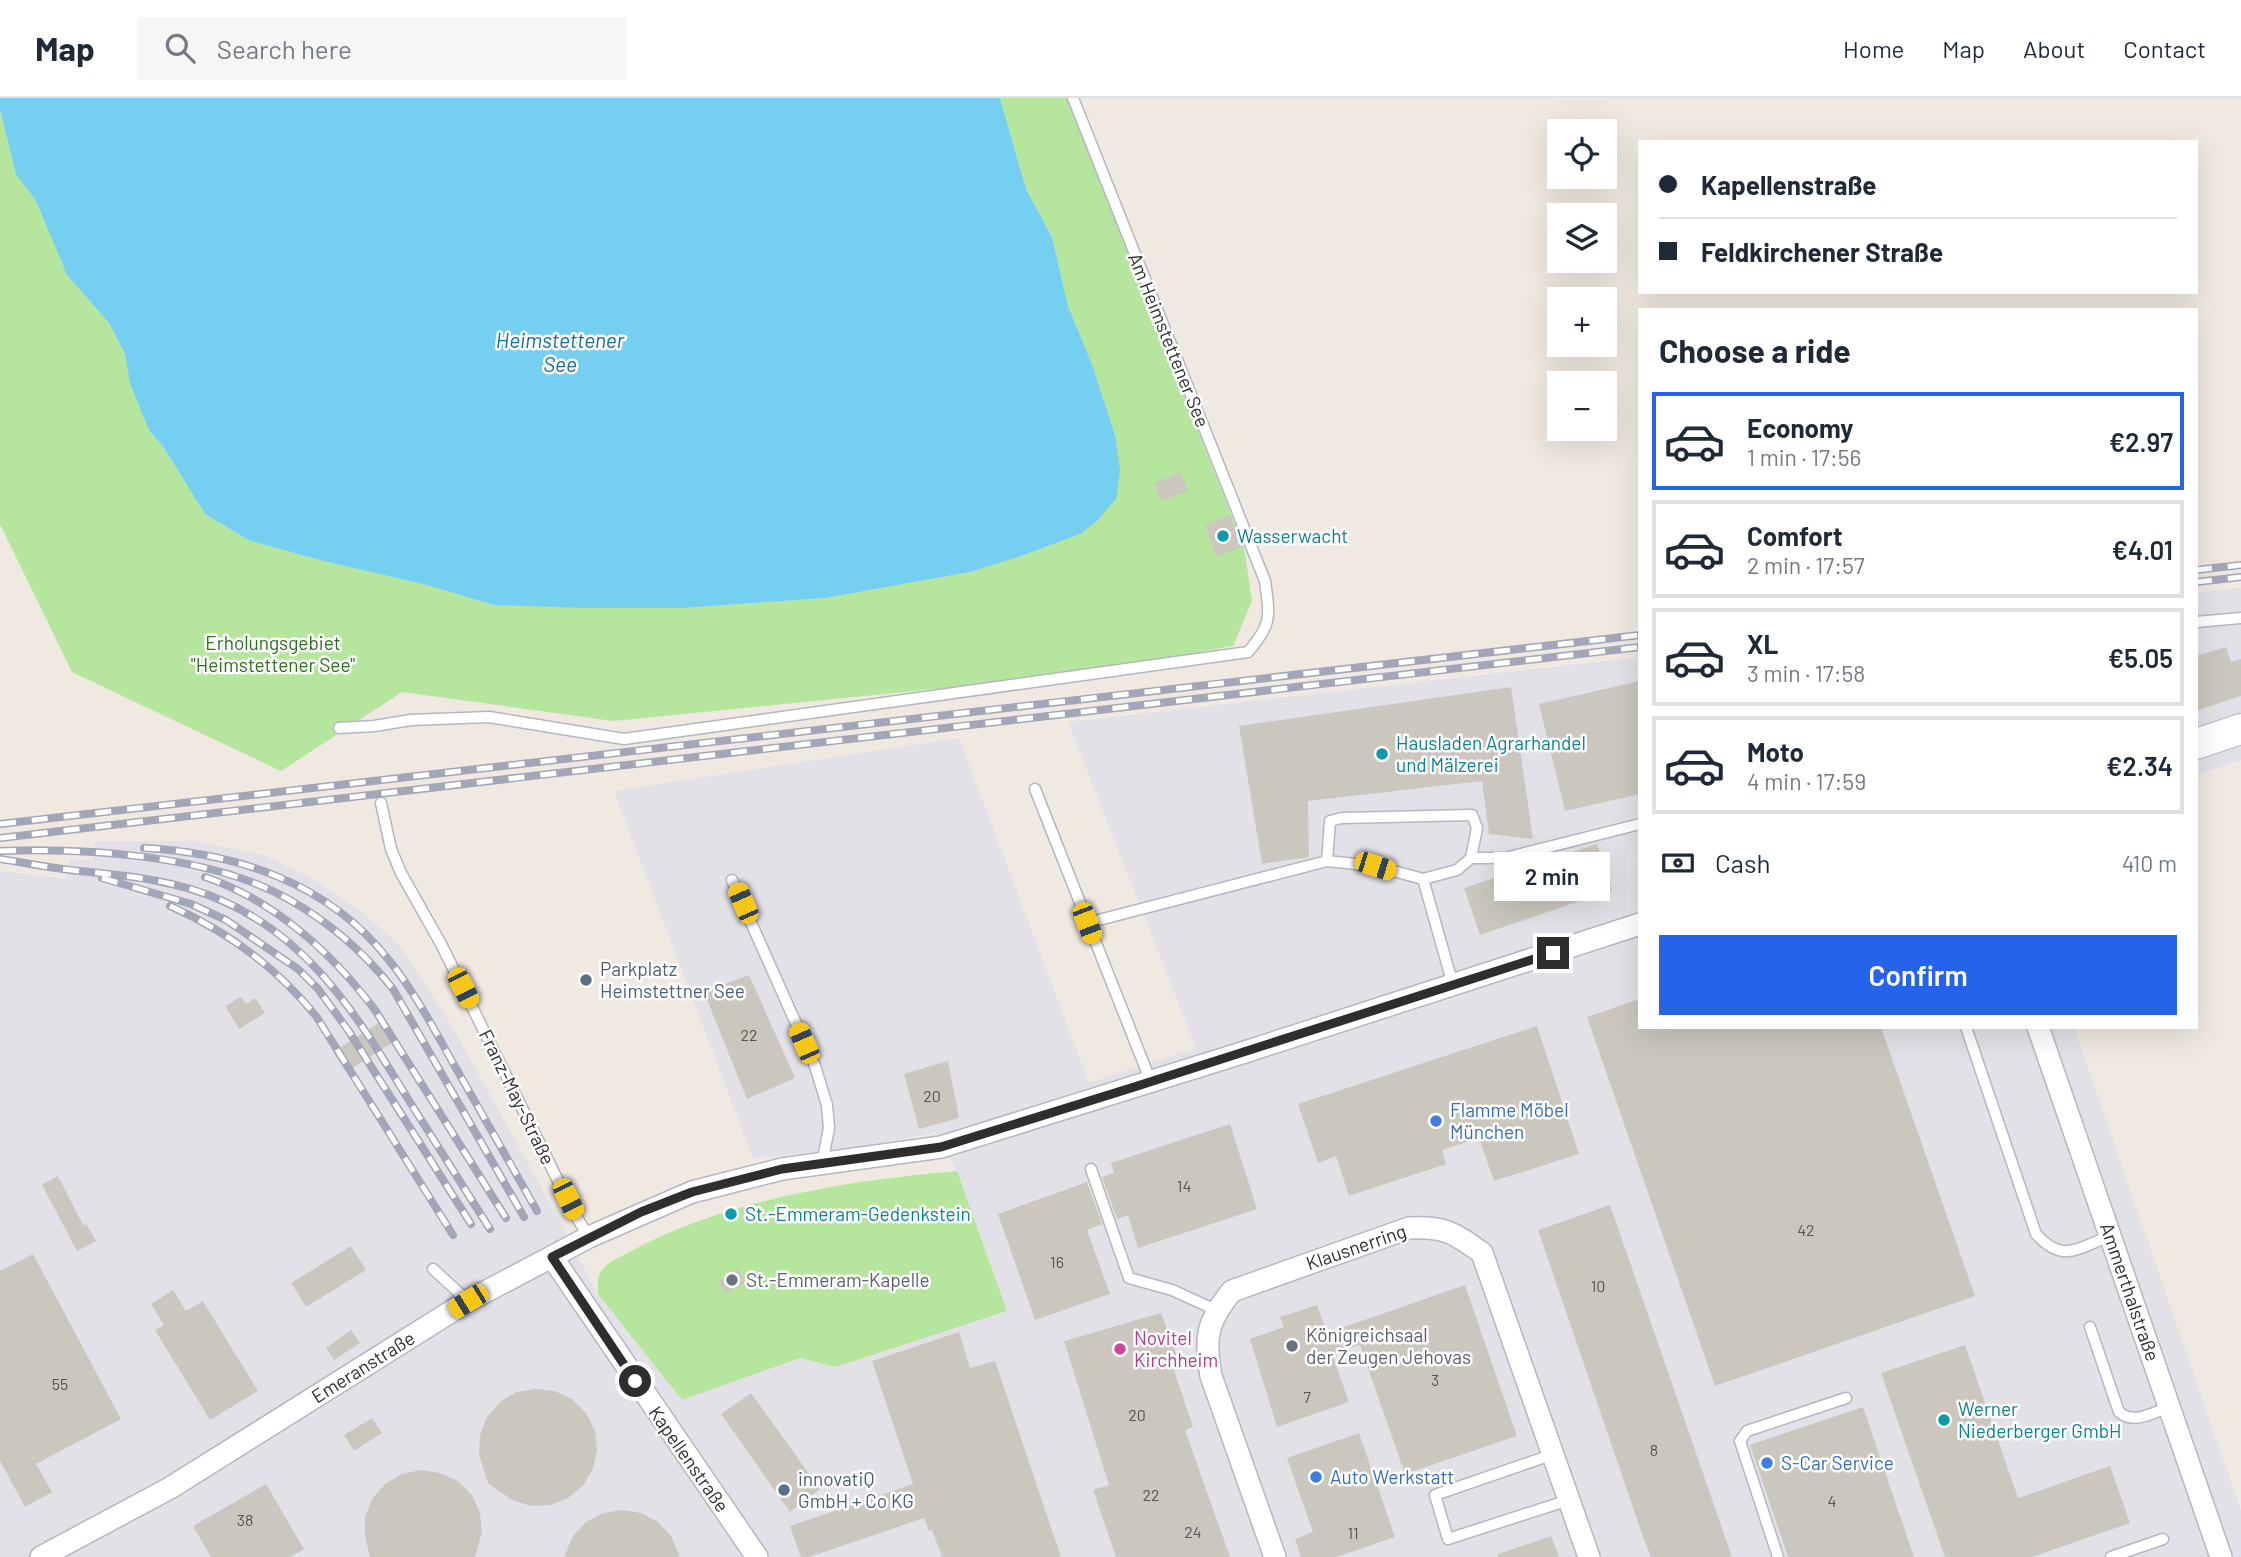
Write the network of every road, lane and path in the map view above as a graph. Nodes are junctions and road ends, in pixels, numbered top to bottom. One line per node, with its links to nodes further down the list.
1 (1073, 98): 4 (lane, Am Heimstettener See)
2 (2241, 618): 3 (lane)
3 (2198, 622)
4 (339, 728)
5 (2241, 729): 6 (street)
6 (2198, 743)
7 (1035, 789): 14 (lane)
8 (381, 803): 23 (lane, Franz-May-Straße)
9 (1638, 825): 10 (lane)
10 (1471, 858): 11 (lane); 12 (lane)
11 (1327, 861): 12 (lane); 14 (lane)
12 (1423, 879): 16 (lane)
13 (733, 880): 20 (lane)
14 (1087, 923): 19 (lane)
15 (1638, 926): 16 (street, Emeranstraße)
16 (1453, 985): 19 (street, Emeranstraße)
17 (1967, 1029): 22 (lane)
18 (2039, 1029): 22 (street, Ammerthalstraße)
19 (1151, 1082): 20 (street, Emeranstraße)
20 (822, 1164): 23 (street, Emeranstraße)
21 (1091, 1169): 27 (lane)
22 (2110, 1236): 30 (street, Ammerthalstraße)
23 (589, 1237): 24 (street, Emeranstraße)
24 (552, 1257): 26 (street, Emeranstraße); 35 (street, Kapellenstraße)
25 (433, 1269): 26 (lane)
26 (468, 1301): 34 (street, Emeranstraße)
27 (1216, 1310): 31 (street, Klausnerring); 36 (street)
28 (2090, 1327): 30 (lane)
29 (1846, 1398): 38 (lane)
30 (2169, 1407): 40 (street, Ammerthalstraße)
31 (1553, 1454): 32 (street, Klausnerring); 32 (lane)
32 (1569, 1500): 37 (street, Klausnerring)
33 (2164, 1539): 39 (lane)
34 (41, 1557)
35 (757, 1557)
36 (1275, 1557)
37 (1589, 1557)
38 (1778, 1557)
39 (2112, 1557)
40 (2221, 1557)

